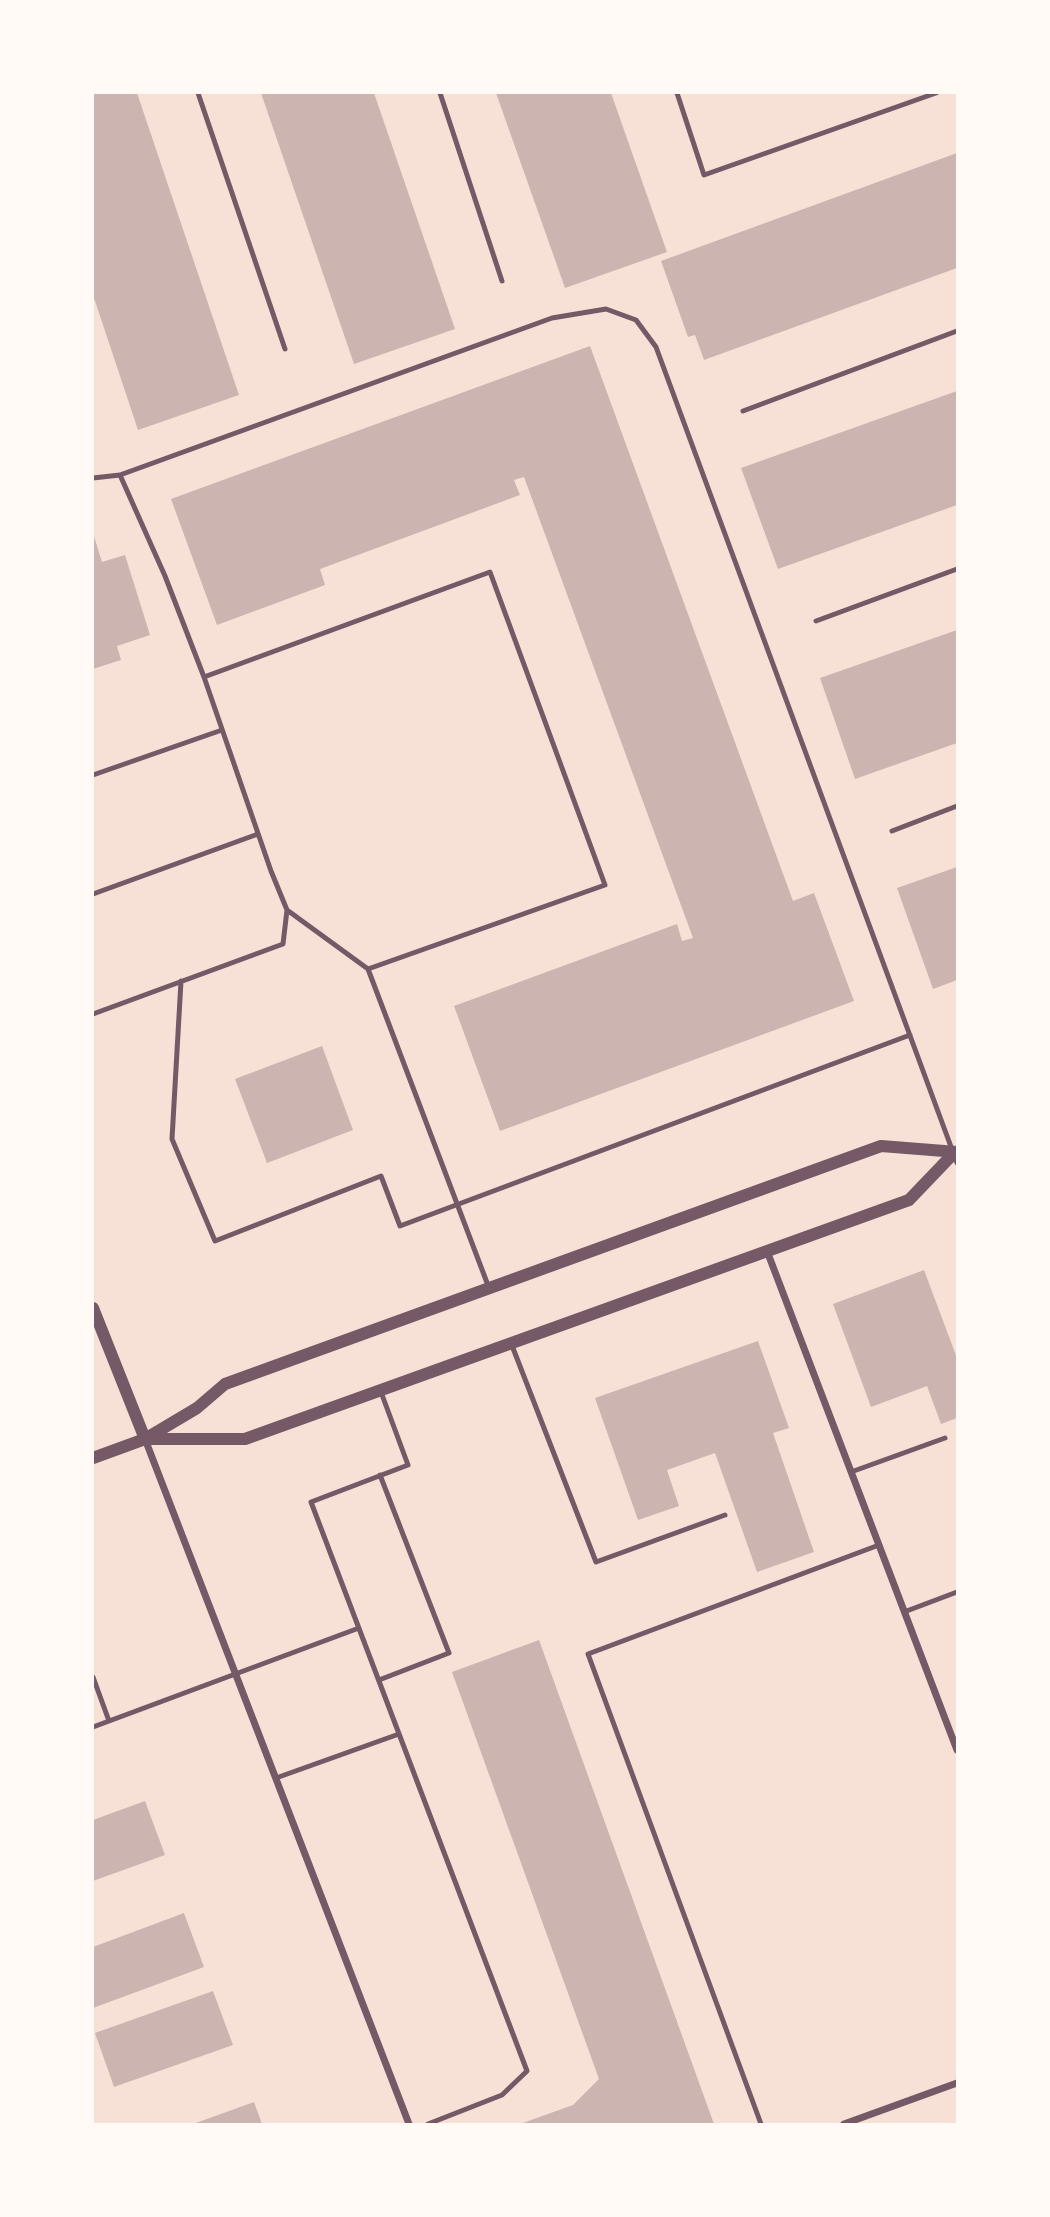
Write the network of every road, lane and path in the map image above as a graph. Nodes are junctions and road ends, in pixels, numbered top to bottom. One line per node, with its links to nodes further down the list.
1 (198, 93): 7 (lane)
2 (440, 93): 5 (lane)
3 (677, 93): 4 (lane)
4 (936, 93)
5 (502, 281)
6 (957, 331): 8 (lane)
7 (285, 349)
8 (743, 411)
9 (120, 475): 10 (lane); 13 (lane); 24 (lane)
10 (93, 478)
11 (957, 569): 12 (lane)
12 (816, 621)
13 (204, 677): 14 (lane); 21 (lane)
14 (222, 730): 15 (lane); 18 (lane)
15 (93, 775)
16 (957, 806): 17 (lane)
17 (892, 831)
18 (258, 834): 19 (lane); 20 (lane)
19 (93, 894)
20 (287, 910): 21 (lane); 22 (lane)
21 (368, 969): 26 (lane)
22 (181, 981): 23 (lane); 26 (lane)
23 (93, 1013)
24 (910, 1035): 25 (lane); 26 (lane)
25 (956, 1156): 27 (street); 28 (street)
26 (458, 1205): 28 (lane)
27 (767, 1251): 30 (street); 35 (street)
28 (489, 1288): 33 (street)
29 (93, 1308): 33 (street)
30 (510, 1343): 31 (street); 37 (lane)
31 (381, 1391): 33 (street); 36 (lane)
32 (945, 1438): 35 (lane)
33 (145, 1439): 34 (street); 42 (street)
34 (93, 1458)
35 (851, 1472): 38 (street)
36 (380, 1475): 41 (lane); 44 (lane)
37 (725, 1515)
38 (879, 1545): 40 (street); 53 (lane)
39 (957, 1592): 40 (lane)
40 (904, 1612): 48 (street)
41 (359, 1628): 42 (lane); 44 (lane)
42 (236, 1675): 45 (lane); 49 (street)
43 (93, 1676): 45 (lane)
44 (379, 1680): 47 (lane)
45 (109, 1721): 46 (lane)
46 (93, 1727)
47 (399, 1734): 49 (lane); 52 (lane)
48 (957, 1750)
49 (276, 1778): 51 (street)
50 (957, 2083): 54 (street)
51 (409, 2124)
52 (428, 2124)
53 (761, 2124)
54 (844, 2124)

